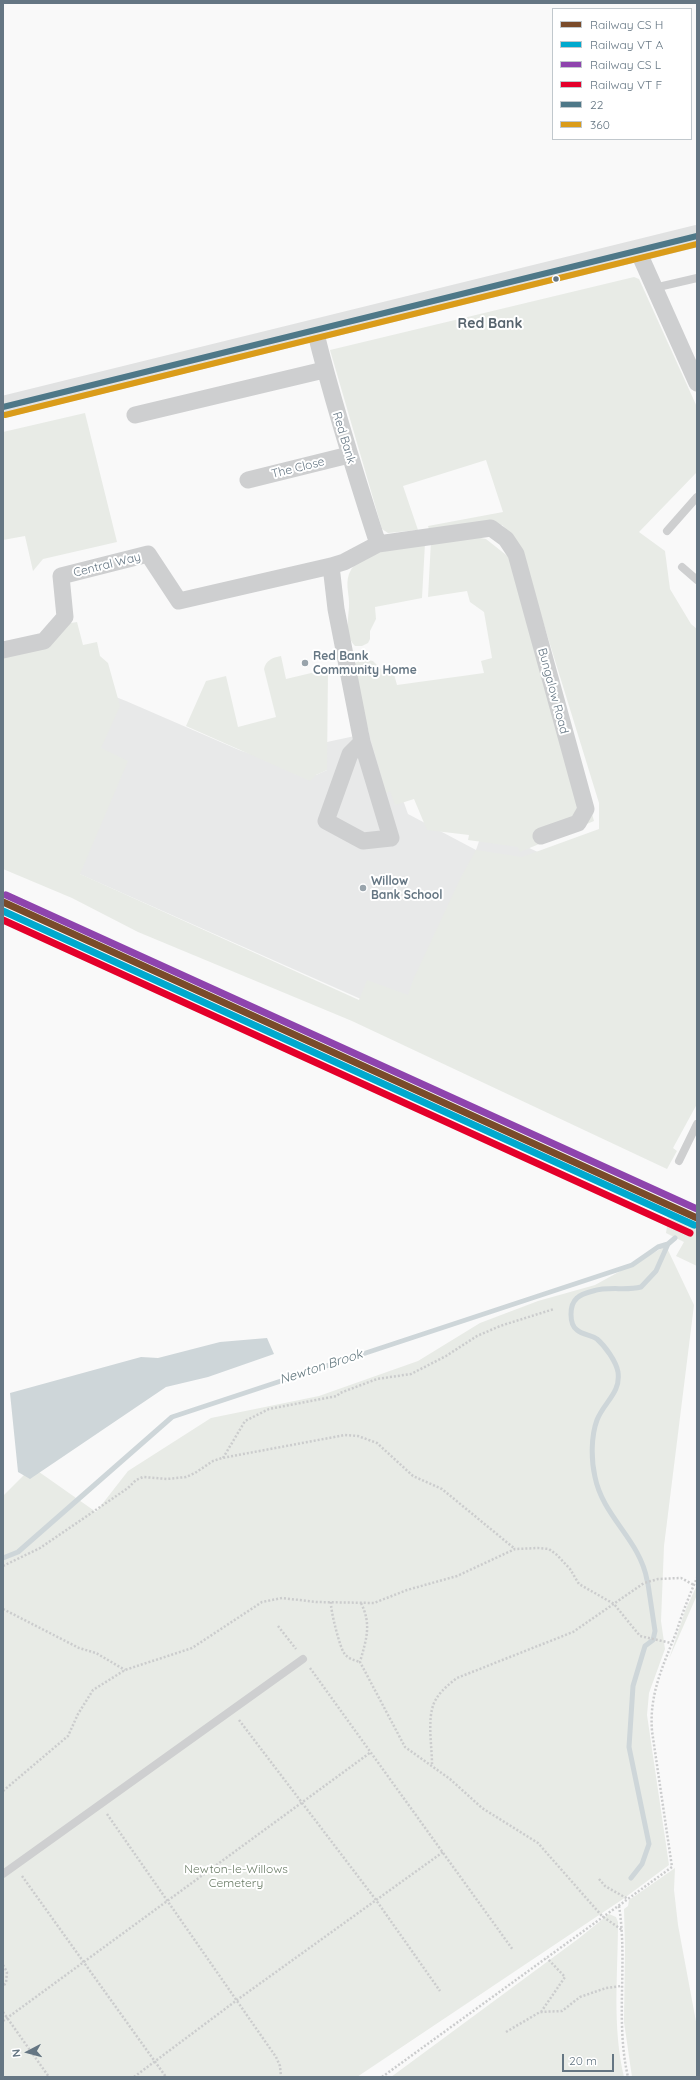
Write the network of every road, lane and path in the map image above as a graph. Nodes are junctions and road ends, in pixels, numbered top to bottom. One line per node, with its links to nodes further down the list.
1 (697, 236): 2 (main road)
2 (638, 250): 4 (street); 5 (main road)
3 (697, 278): 4 (lane)
4 (654, 288): 7 (street)
5 (315, 330): 6 (street, Red Bank); 8 (main road)
6 (324, 370): 9 (street); 10 (street, Red Bank)
7 (697, 383)
8 (3, 407)
9 (135, 415)
10 (349, 455): 11 (street, The Close); 15 (street, Red Bank)
11 (248, 480)
12 (697, 497): 14 (lane)
13 (491, 528): 15 (street, Central Way); 21 (street, Bungalow Road)
14 (667, 531)
15 (378, 544): 16 (street, Central Way)
16 (331, 566): 19 (street, Central Way); 20 (street)
17 (682, 567): 18 (lane)
18 (697, 580)
19 (3, 650)
20 (362, 742): 20 (street)
21 (541, 836)
22 (697, 1124): 23 (lane)
23 (679, 1161)
24 (554, 1309): 25 (path)
25 (222, 1458): 26 (path); 27 (path)
26 (515, 1549): 31 (path); 32 (path)
27 (3, 1566)
28 (697, 1578): 29 (path)
29 (694, 1585): 32 (path); 35 (path)
30 (331, 1602): 31 (path); 37 (path); 38 (path)
31 (361, 1603): 37 (path)
32 (614, 1604): 35 (path); 41 (path)
33 (3, 1609): 38 (path)
34 (278, 1626): 36 (path)
35 (671, 1644): 49 (path)
36 (303, 1659): 39 (lane); 40 (path)
37 (360, 1662): 41 (path)
38 (125, 1670): 42 (path)
39 (232, 1710): 43 (path); 44 (lane)
40 (371, 1752): 43 (path); 45 (path)
41 (432, 1765): 53 (path)
42 (3, 1791)
43 (303, 1802): 50 (path); 51 (path)
44 (100, 1804): 46 (lane); 50 (path)
45 (443, 1852): 51 (path); 55 (path)
46 (14, 1866): 47 (lane); 57 (path)
47 (3, 1874)
48 (599, 1879): 49 (path)
49 (628, 1899): 52 (path)
50 (167, 1900): 57 (path); 62 (path)
51 (376, 1900): 61 (path); 62 (path)
52 (619, 1906): 53 (path); 54 (path)
53 (602, 1916): 54 (path); 56 (path)
54 (622, 1930): 60 (path)
55 (513, 1950)
56 (547, 1958): 64 (path); 73 (path)
57 (82, 1963): 65 (path); 68 (path)
58 (3, 1965): 59 (path)
59 (3, 1986)
60 (621, 1986): 64 (path); 74 (path)
61 (440, 1991)
62 (237, 2000): 68 (path); 72 (path)
63 (3, 2012): 65 (path)
64 (540, 2012): 67 (path)
65 (7, 2018): 66 (path); 69 (path)
66 (3, 2021)
67 (506, 2032)
68 (155, 2061): 70 (path); 71 (path)
69 (49, 2077)
70 (134, 2077)
71 (166, 2077)
72 (281, 2077)
73 (382, 2077)
74 (628, 2077)

